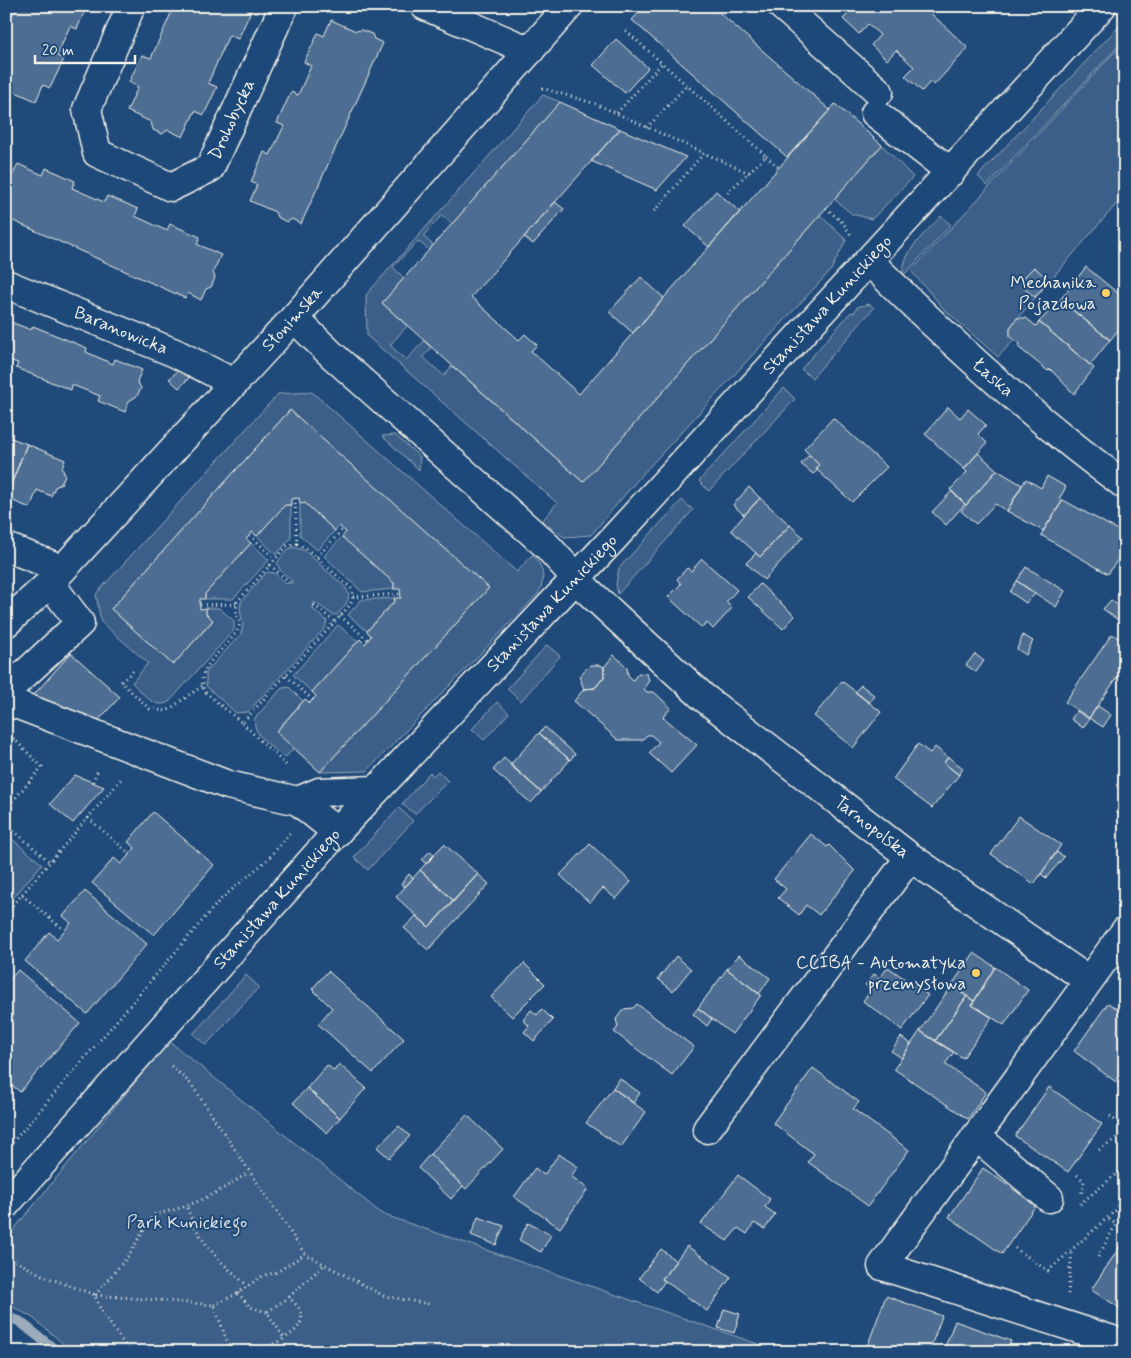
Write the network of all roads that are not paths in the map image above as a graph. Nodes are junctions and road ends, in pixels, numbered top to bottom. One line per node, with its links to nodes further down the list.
1 (131, 6): 2 (street, Drohobycka)
2 (284, 6)
3 (425, 6): 7 (street)
4 (569, 6): 7 (street, Słonimska)
5 (782, 6): 8 (street)
6 (1102, 6): 8 (street, Stanisława Kunickiego)
7 (530, 51): 11 (street, Słonimska)
8 (951, 172): 9 (street, Stanisława Kunickiego)
9 (868, 261): 13 (street, Łaska); 16 (street, Stanisława Kunickiego)
10 (6, 284): 12 (street, Baranowicka)
11 (294, 318): 12 (street, Słonimska); 16 (street, Tarnopolska)
12 (234, 382): 15 (street, Słonimska)
13 (1125, 486)
14 (6, 547): 15 (street)
15 (56, 576): 17 (street, Słonimska); 19 (street)
16 (577, 577): 18 (street, Stanisława Kunickiego); 21 (street, Tarnopolska)
17 (6, 623)
18 (376, 790): 19 (street); 20 (street, Stanisława Kunickiego)
19 (298, 801): 20 (street)
20 (337, 832): 27 (street, Stanisława Kunickiego)
21 (910, 857): 23 (street); 24 (street, Tarnopolska)
22 (1125, 931): 23 (street)
23 (1081, 975): 25 (street)
24 (706, 1129)
25 (976, 1136): 26 (street); 28 (street)
26 (1049, 1198)
27 (6, 1204)
28 (1125, 1344)

